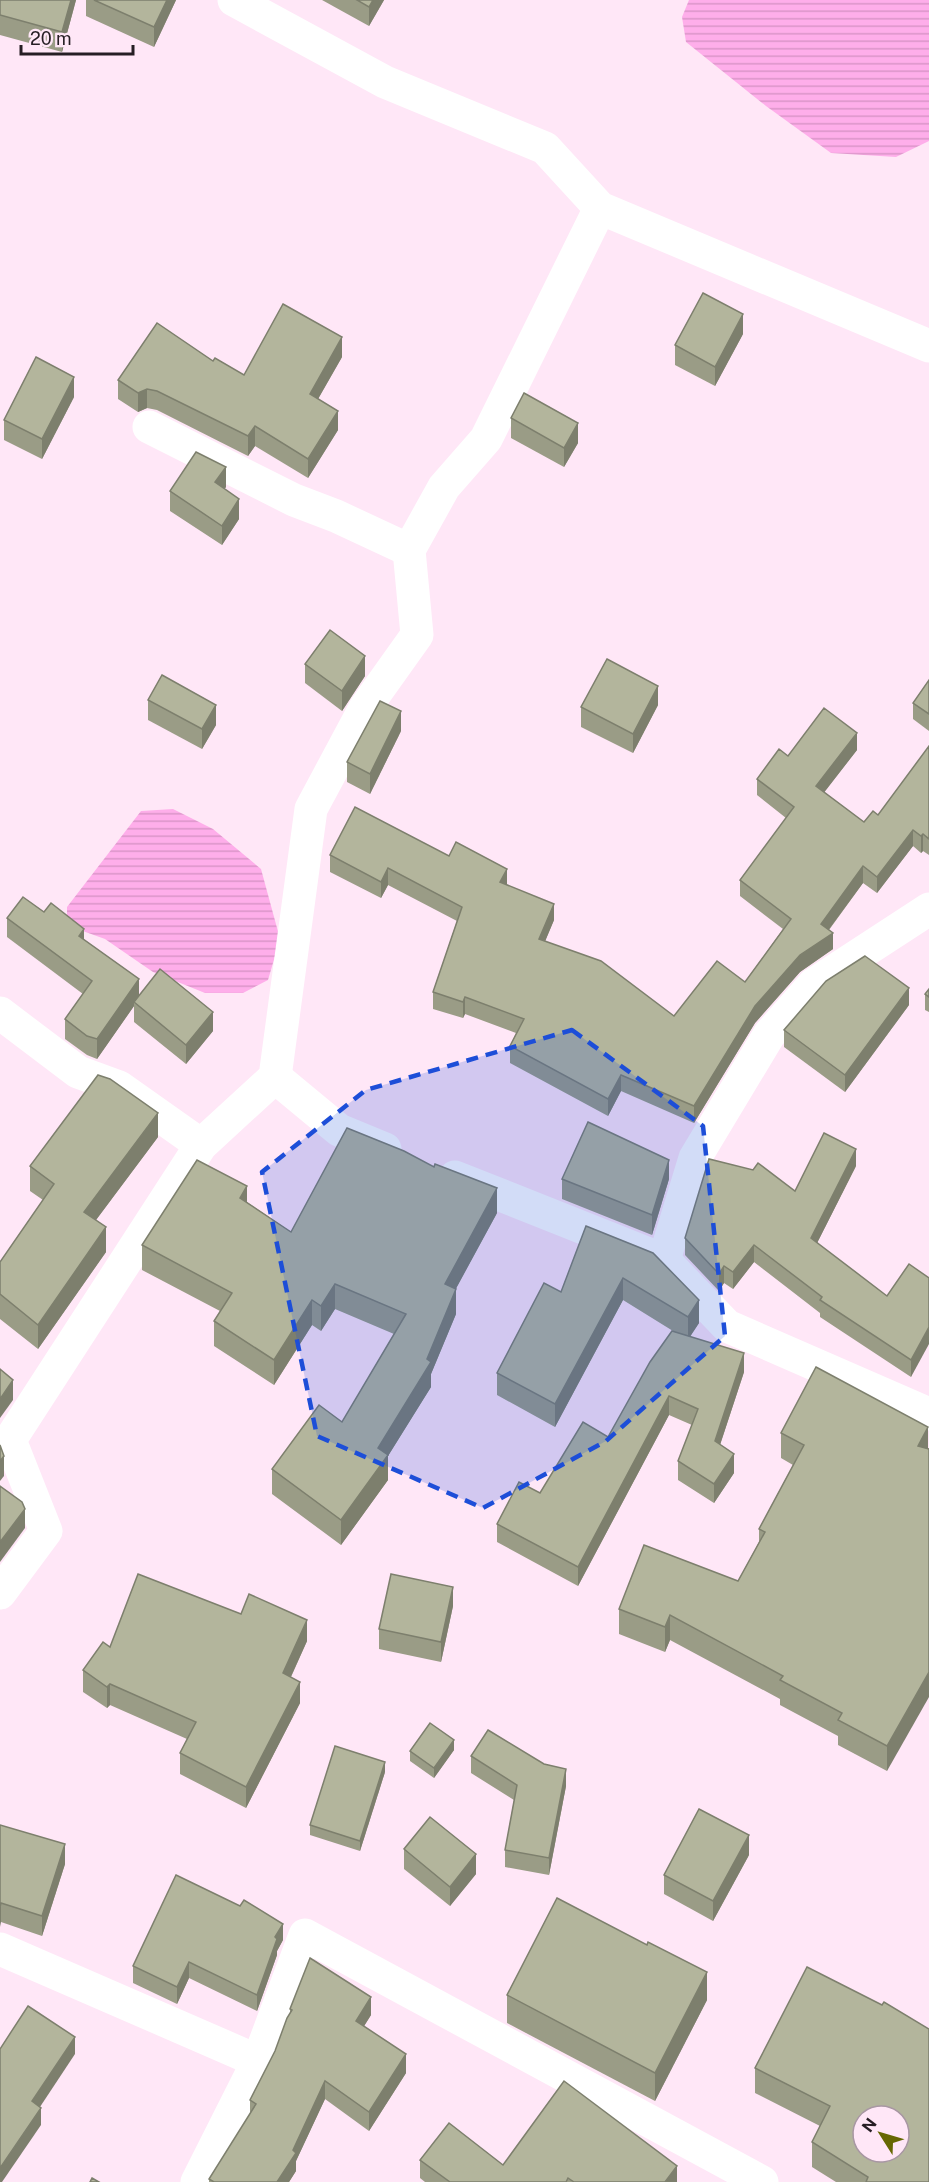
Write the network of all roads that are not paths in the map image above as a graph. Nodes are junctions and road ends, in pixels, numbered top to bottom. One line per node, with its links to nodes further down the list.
1 (234, 0): 2 (street)
2 (600, 208): 3 (street); 5 (street)
3 (929, 346)
4 (149, 427): 5 (street)
5 (409, 550): 8 (street)
6 (929, 909): 10 (street)
7 (0, 1013): 9 (street)
8 (275, 1077): 9 (street); 10 (street)
9 (201, 1145): 12 (street)
10 (664, 1260): 11 (street)
11 (929, 1414)
12 (0, 1593)
13 (0, 1949): 14 (street)
14 (258, 2061): 15 (street); 16 (street)
15 (197, 2182)
16 (762, 2182)

